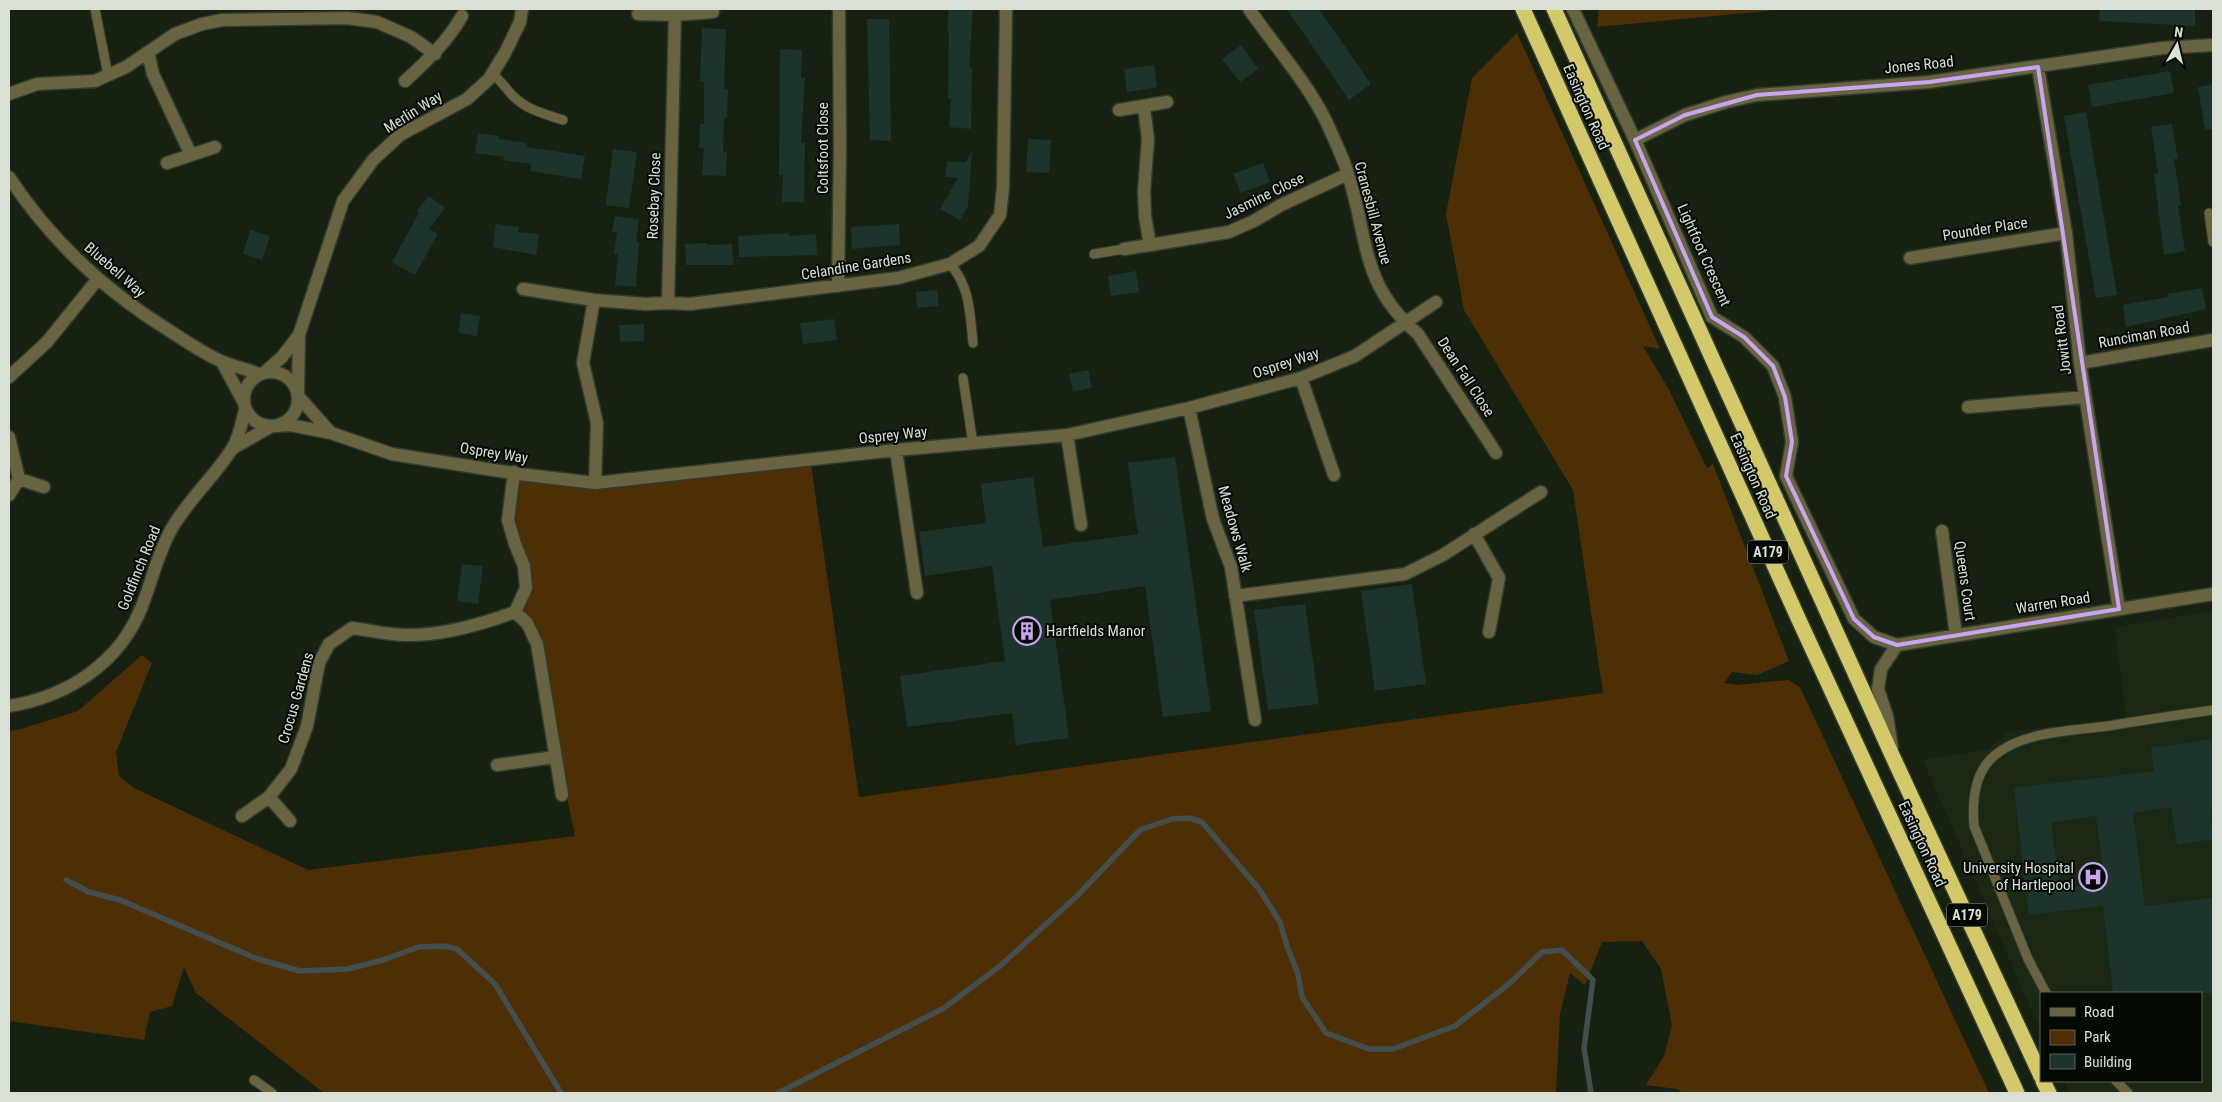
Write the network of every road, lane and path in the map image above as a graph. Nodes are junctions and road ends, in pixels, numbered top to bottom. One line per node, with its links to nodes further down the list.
1 (95, 9): 18 (lane)
2 (522, 9): 17 (street, Merlin Way)
3 (839, 9): 40 (street, Coltsfoot Close)
4 (1006, 9): 38 (street, Celandine Gardens)
5 (1249, 9): 29 (street, Cranesbill Avenue)
6 (1523, 9): 101 (highway, Easington Road / A179)
7 (1554, 9): 89 (highway, Easington Road / A179)
8 (1573, 9): 25 (street, Lightfoot Crescent)
9 (463, 12): 15 (street)
10 (713, 12): 12 (street)
11 (638, 14): 12 (street)
12 (675, 15): 44 (street, Rosebay Close)
13 (2213, 45): 16 (street, Jones Road)
14 (148, 52): 15 (street); 18 (street); 27 (street)
15 (435, 54): 19 (street)
16 (2038, 66): 25 (street, Jones Road); 32 (street, Jowitt Road)
17 (492, 74): 24 (lane); 46 (street, Merlin Way)
18 (108, 75): 20 (street)
19 (405, 81)
20 (9, 94)
21 (1166, 102): 22 (street)
22 (1144, 107): 23 (street); 34 (street)
23 (1120, 110)
24 (563, 120)
25 (1634, 140): 85 (street, Lightfoot Crescent)
26 (214, 147): 27 (street)
27 (191, 155): 28 (street)
28 (166, 163)
29 (1348, 174): 34 (street, Jasmine Close); 45 (street, Cranesbill Avenue)
30 (9, 178): 39 (street, Bluebell Way)
31 (2209, 213): 33 (lane)
32 (2066, 233): 37 (street, Pounder Place); 50 (street, Jowitt Road)
33 (2213, 242)
34 (1150, 245): 35 (street, Jasmine Close)
35 (1124, 249): 36 (lane)
36 (1094, 254)
37 (1910, 258)
38 (950, 264): 40 (street, Celandine Gardens); 48 (lane)
39 (98, 280): 49 (street, Bluebell Way); 52 (street)
40 (838, 286): 44 (street, Celandine Gardens)
41 (523, 288): 42 (street)
42 (594, 300): 44 (street); 71 (street)
43 (1436, 302): 45 (street, Osprey Way)
44 (668, 303)
45 (1405, 323): 54 (street, Osprey Way); 67 (street, Dean Fall Close)
46 (299, 334): 51 (street, Merlin Way); 55 (street, Merlin Way)
47 (2213, 340): 50 (street, Runciman Road)
48 (973, 343)
49 (222, 362): 51 (street, Bluebell Way); 57 (street)
50 (2080, 363): 56 (street, Jowitt Road)
51 (262, 373): 55 (street); 57 (street)
52 (9, 377)
53 (963, 378): 64 (lane)
54 (1301, 378): 59 (street, Osprey Way); 69 (street)
55 (298, 394): 60 (street); 61 (street, Osprey Way)
56 (2086, 396): 58 (street); 81 (street, Jowitt Road)
57 (244, 405): 60 (street); 65 (street, Goldfinch Road)
58 (1968, 407)
59 (1189, 408): 62 (street, Osprey Way); 80 (street, Meadows Walk)
60 (272, 426): 61 (street, Osprey Way); 65 (street, Goldfinch Road)
61 (331, 433): 68 (street, Osprey Way)
62 (1067, 435): 64 (street, Osprey Way); 75 (street)
63 (9, 437): 70 (street)
64 (973, 444): 66 (street, Osprey Way)
65 (233, 448): 86 (street, Goldfinch Road)
66 (896, 450): 71 (street, Osprey Way); 78 (street)
67 (1496, 452)
68 (514, 472): 71 (street, Osprey Way); 82 (street)
69 (1334, 475)
70 (19, 479): 72 (street); 74 (street)
71 (596, 483)
72 (44, 486)
73 (1541, 492): 77 (street)
74 (9, 495)
75 (1081, 525)
76 (1942, 531): 84 (street, Queens Court)
77 (1474, 534): 80 (street); 83 (street)
78 (917, 592)
79 (2213, 594): 81 (street, Warren Road)
80 (1235, 596): 88 (street, Meadows Walk)
81 (2119, 609): 84 (street, Warren Road)
82 (515, 612): 90 (street); 93 (street, Crocus Gardens)
83 (1489, 632)
84 (1956, 635): 85 (street, Warren Road)
85 (1897, 645): 89 (street)
86 (9, 706)
87 (2213, 710): 96 (lane)
88 (1255, 720)
89 (1892, 755): 97 (highway, Easington Road / A179)
90 (555, 757): 91 (street); 92 (street)
91 (497, 765)
92 (562, 795)
93 (269, 797): 94 (street, Crocus Gardens); 95 (street)
94 (242, 816)
95 (290, 821)
96 (2045, 992)
97 (2040, 1074)
98 (254, 1080): 100 (lane)
99 (2117, 1082): 102 (lane)
100 (272, 1093)
101 (2017, 1093)
102 (2128, 1093)

